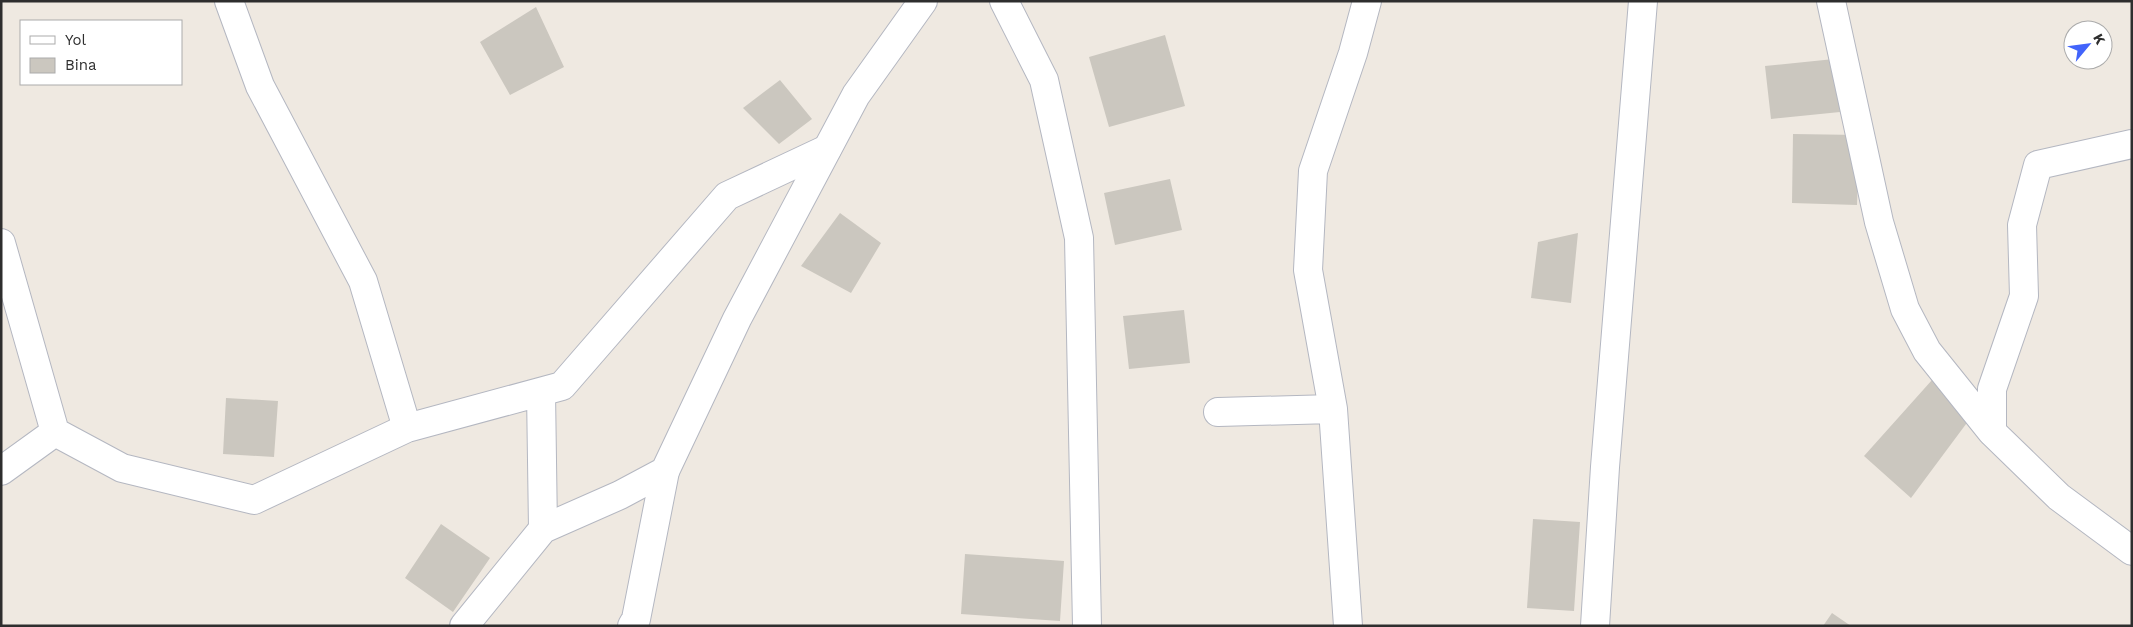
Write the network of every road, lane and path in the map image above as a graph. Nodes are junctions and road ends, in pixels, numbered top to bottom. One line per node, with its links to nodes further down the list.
1 (229, 1): 13 (street)
2 (923, 1): 8 (street)
3 (1004, 1): 22 (street)
4 (1367, 1): 11 (street)
5 (1643, 1): 24 (street)
6 (1831, 1): 15 (street)
7 (2132, 144): 15 (street)
8 (827, 149): 10 (street); 17 (street)
9 (1, 243): 14 (street)
10 (541, 392): 13 (street); 18 (street)
11 (1333, 409): 12 (street); 23 (street)
12 (1218, 412)
13 (407, 428): 14 (street)
14 (55, 432): 16 (street)
15 (1992, 432): 19 (street)
16 (1, 471)
17 (665, 472): 18 (street); 21 (street)
18 (543, 529): 20 (street)
19 (2132, 551)
20 (464, 626)
21 (632, 626)
22 (1087, 626)
23 (1348, 626)
24 (1595, 626)

